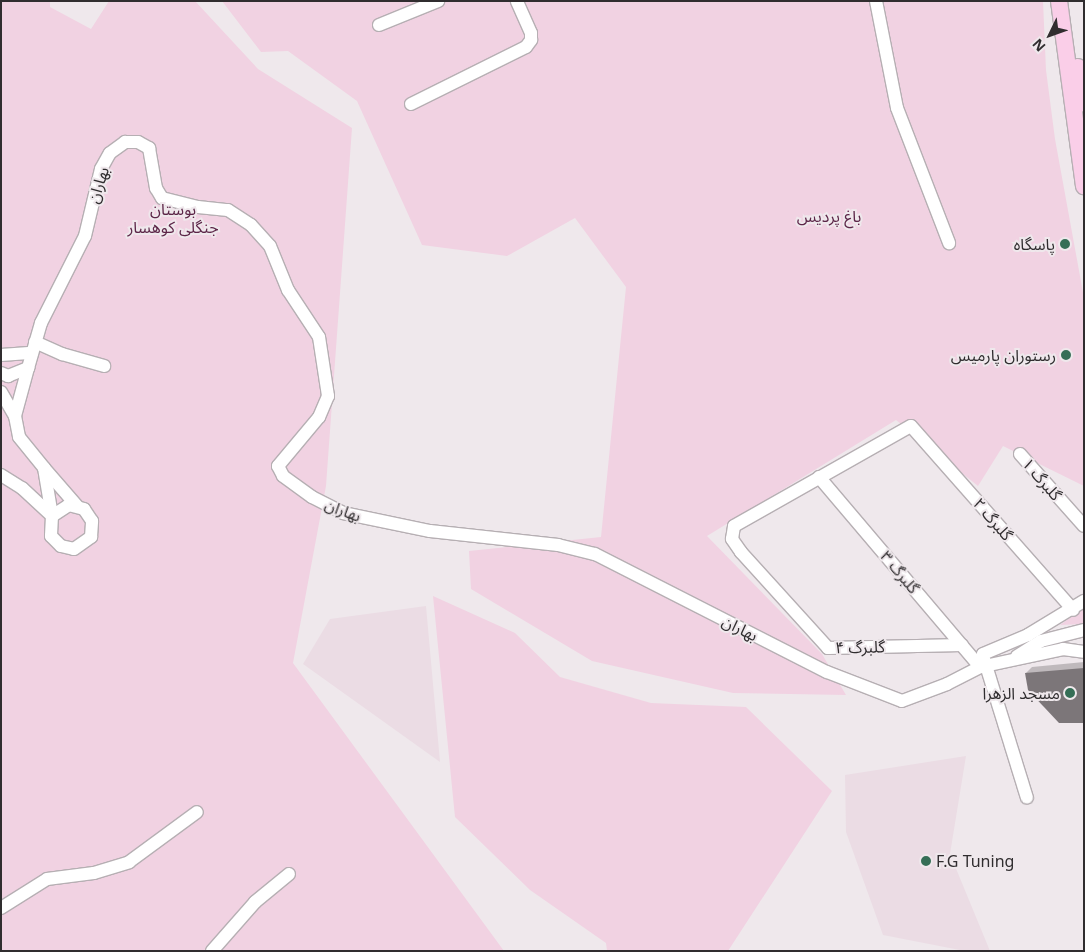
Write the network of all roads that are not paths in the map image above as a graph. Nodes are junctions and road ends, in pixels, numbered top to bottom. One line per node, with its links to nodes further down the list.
1 (438, 1): 6 (street)
2 (516, 1): 7 (street)
3 (876, 1): 10 (street)
4 (1059, 1): 9 (main road)
5 (1070, 1): 8 (main road)
6 (379, 25)
7 (411, 104)
8 (1084, 104)
9 (1084, 186)
10 (949, 243)
11 (33, 348): 12 (street); 13 (street); 14 (street, بهاران); 30 (street, بهاران)
12 (1, 355)
13 (104, 366)
14 (28, 368): 15 (street); 17 (street, بهاران)
15 (1, 373)
16 (1, 392): 17 (street)
17 (15, 416): 19 (street)
18 (1020, 454): 24 (street, گلبرگ ۱)
19 (44, 468): 22 (street); 23 (street)
20 (1, 476): 23 (street)
21 (819, 477): 26 (street, گلبرگ ۲); 28 (street, گلبرگ ۳); 28 (street, گلبرگ ۴)
22 (77, 506): 23 (street); 23 (street)
23 (52, 516)
24 (1084, 526)
25 (1084, 601): 26 (street, بهاران)
26 (1073, 610): 30 (street, بهاران)
27 (1084, 630): 31 (street)
28 (962, 645): 30 (street, گلبرگ ۳)
29 (1084, 652): 31 (street)
30 (981, 661): 31 (street); 32 (street)
31 (1006, 662)
32 (1027, 798)
33 (196, 812): 35 (street)
34 (289, 874): 36 (street)
35 (1, 908)
36 (212, 951)

